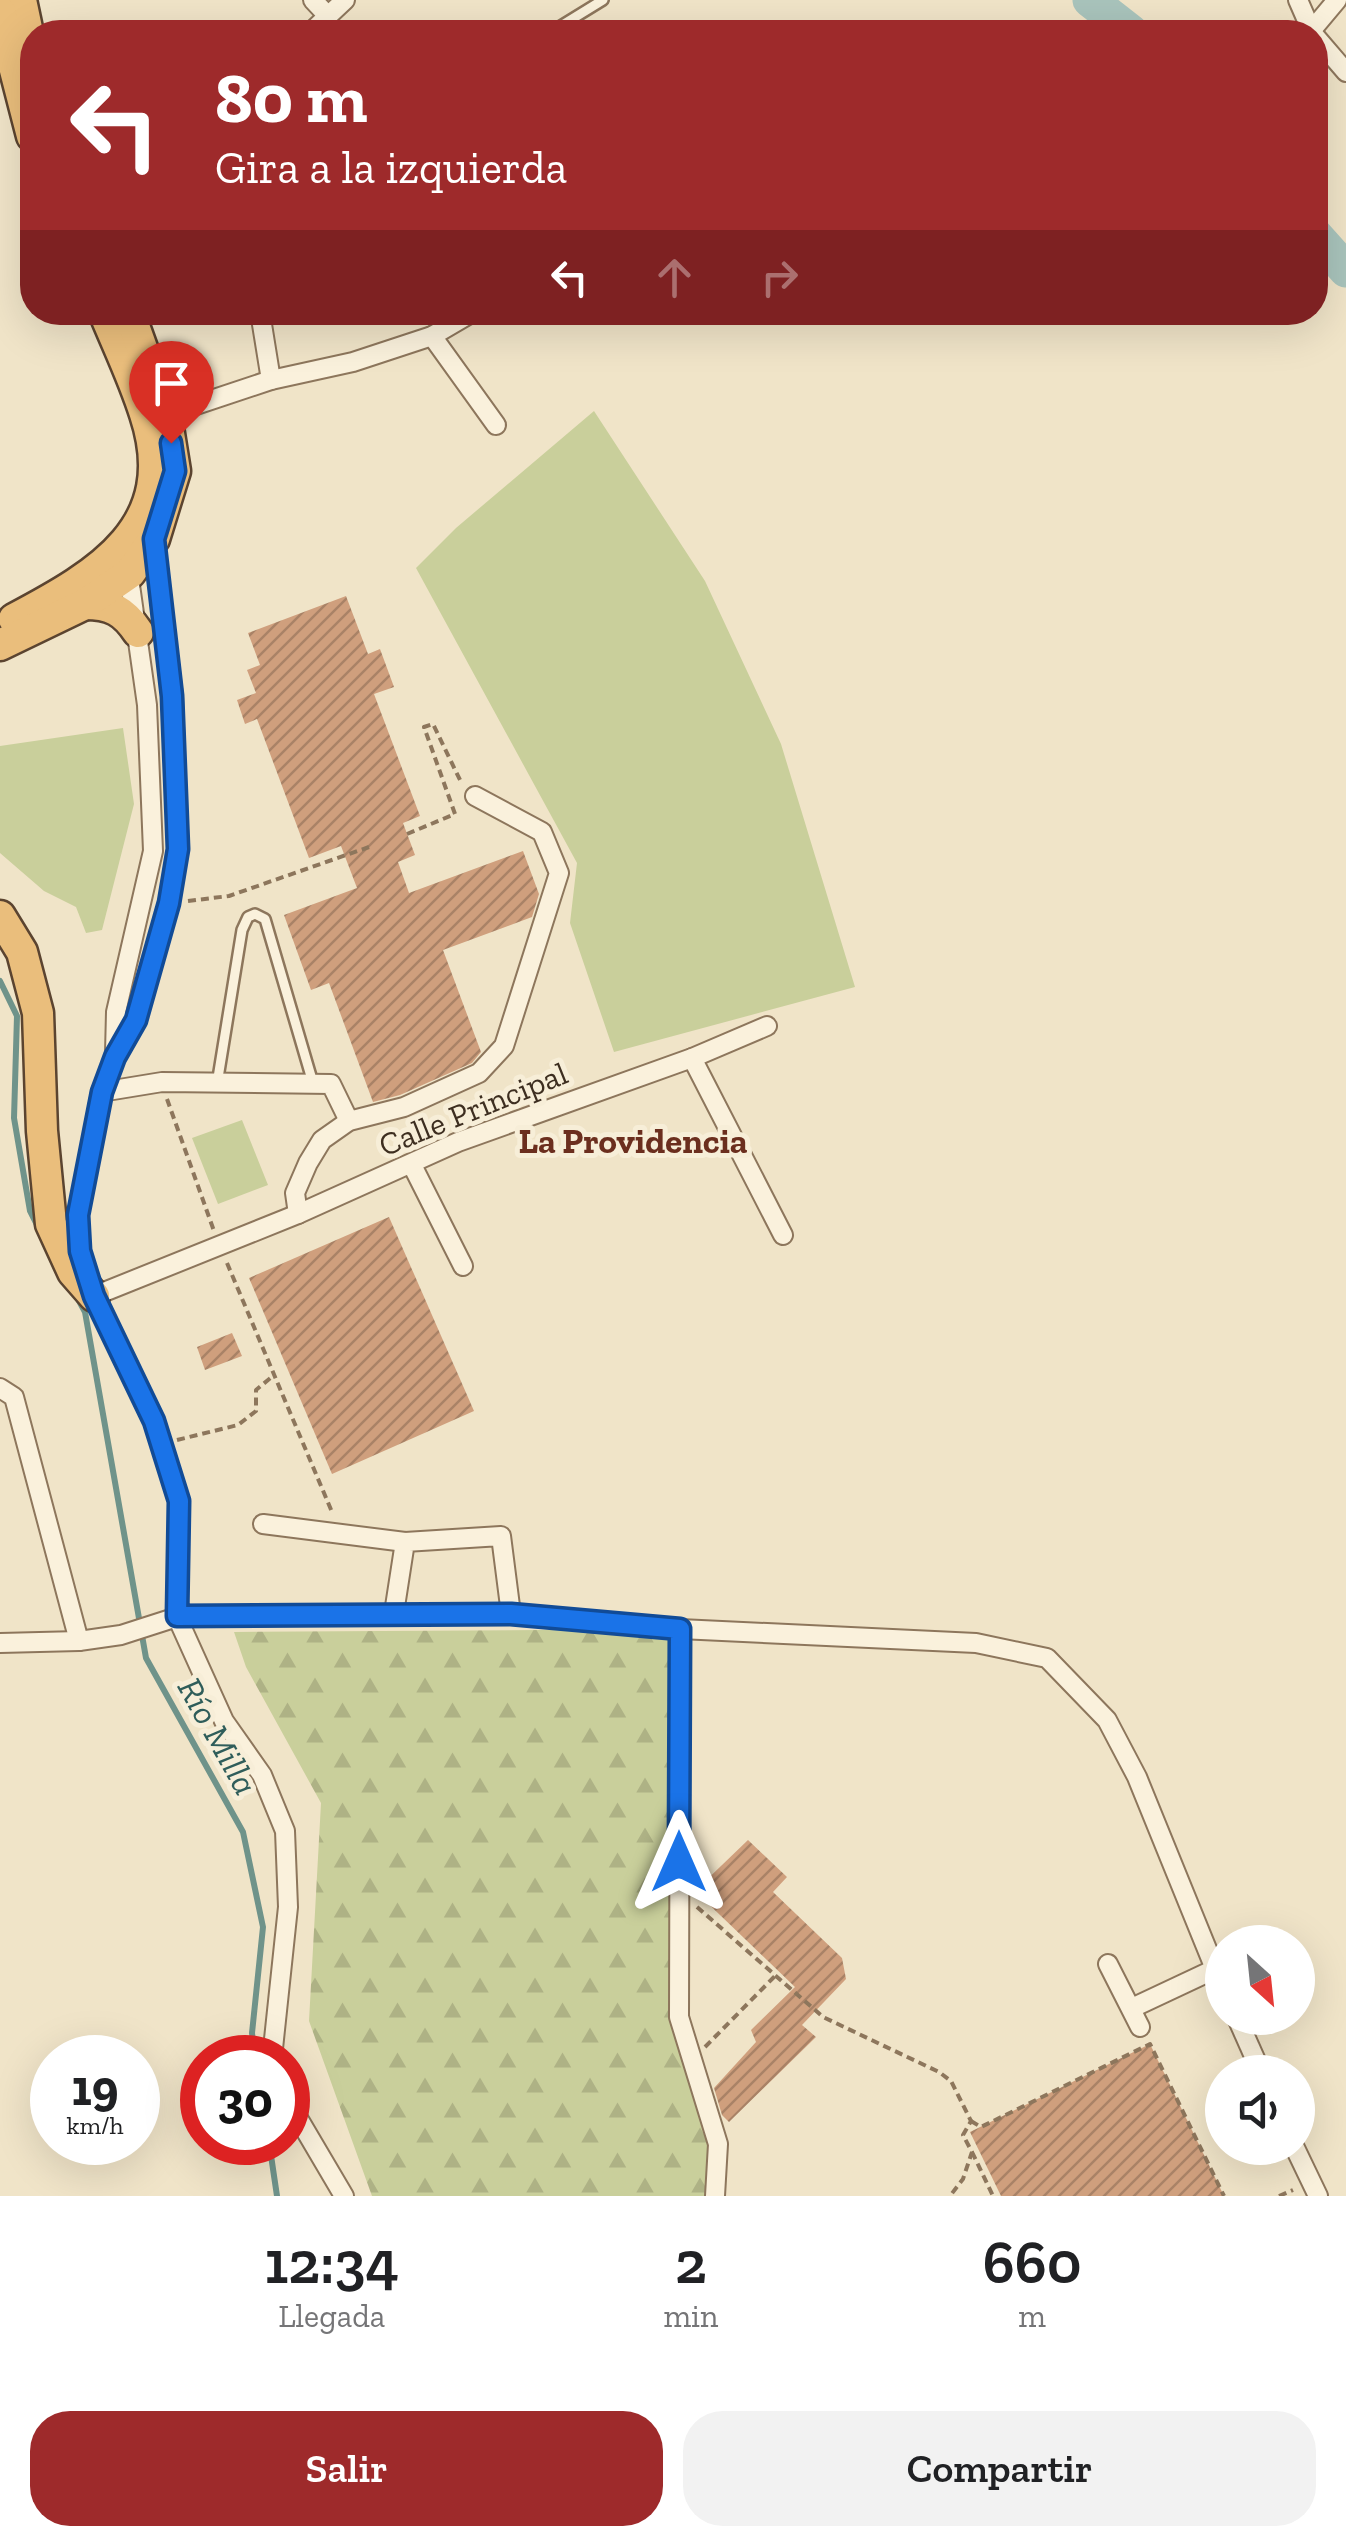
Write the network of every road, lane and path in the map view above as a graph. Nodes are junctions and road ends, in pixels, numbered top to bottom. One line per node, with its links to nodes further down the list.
1 (313, 0): 5 (street)
2 (345, 0): 5 (street)
3 (603, 0): 7 (lane)
4 (1337, 0): 8 (street)
5 (328, 16): 6 (street)
6 (324, 20)
7 (571, 20)
8 (1322, 20)
9 (1328, 51): 10 (street)
10 (1346, 72)
11 (109, 325): 19 (highway)
12 (134, 325): 17 (highway)
13 (262, 325): 16 (street)
14 (451, 325): 15 (street)
15 (432, 336): 16 (street); 18 (street)
16 (271, 380): 17 (street)
17 (166, 415): 19 (highway)
18 (496, 425)
19 (149, 529): 20 (highway); 28 (street)
20 (122, 564): 21 (highway); 22 (highway); 23 (street)
21 (85, 604): 23 (highway); 24 (highway)
22 (0, 624)
23 (138, 632): 31 (street)
24 (0, 645)
25 (475, 796): 26 (path); 37 (street)
26 (408, 834)
27 (369, 847): 28 (path)
28 (169, 903): 31 (street)
29 (0, 916): 43 (highway)
30 (767, 1026): 32 (street, Calle Principal)
31 (115, 1057): 36 (street)
32 (692, 1058): 38 (street, Calle Principal); 40 (street)
33 (162, 1082): 35 (street); 36 (street); 41 (path)
34 (314, 1083): 35 (street); 35 (lane); 37 (street)
35 (217, 1084)
36 (102, 1092): 43 (street)
37 (349, 1121): 39 (street)
38 (412, 1165): 39 (street, Calle Principal); 42 (street)
39 (298, 1214): 41 (street, Calle Principal)
40 (784, 1236)
41 (219, 1246): 43 (street, Calle Principal); 44 (path)
42 (463, 1266)
43 (94, 1296): 46 (street)
44 (274, 1375): 46 (path); 47 (path)
45 (0, 1388): 54 (street)
46 (160, 1441): 52 (street)
47 (337, 1523)
48 (262, 1524): 49 (street)
49 (405, 1542): 50 (street); 51 (street)
50 (394, 1613): 51 (street); 52 (street)
51 (511, 1614): 53 (street)
52 (177, 1616): 54 (street); 62 (street)
53 (680, 1629): 57 (street); 68 (street)
54 (79, 1641): 55 (street)
55 (0, 1643)
56 (689, 1901): 63 (path)
57 (1205, 1943)
58 (1108, 1964): 60 (street)
59 (1205, 1982): 60 (street)
60 (1132, 2008): 61 (street)
61 (1140, 2028)
62 (274, 2035)
63 (971, 2121): 65 (path); 71 (path)
64 (310, 2138): 67 (street)
65 (972, 2152): 69 (path); 70 (path)
66 (1303, 2165): 72 (street)
67 (344, 2196)
68 (715, 2196)
69 (950, 2196)
70 (994, 2196)
71 (1224, 2196)
72 (1318, 2196)

